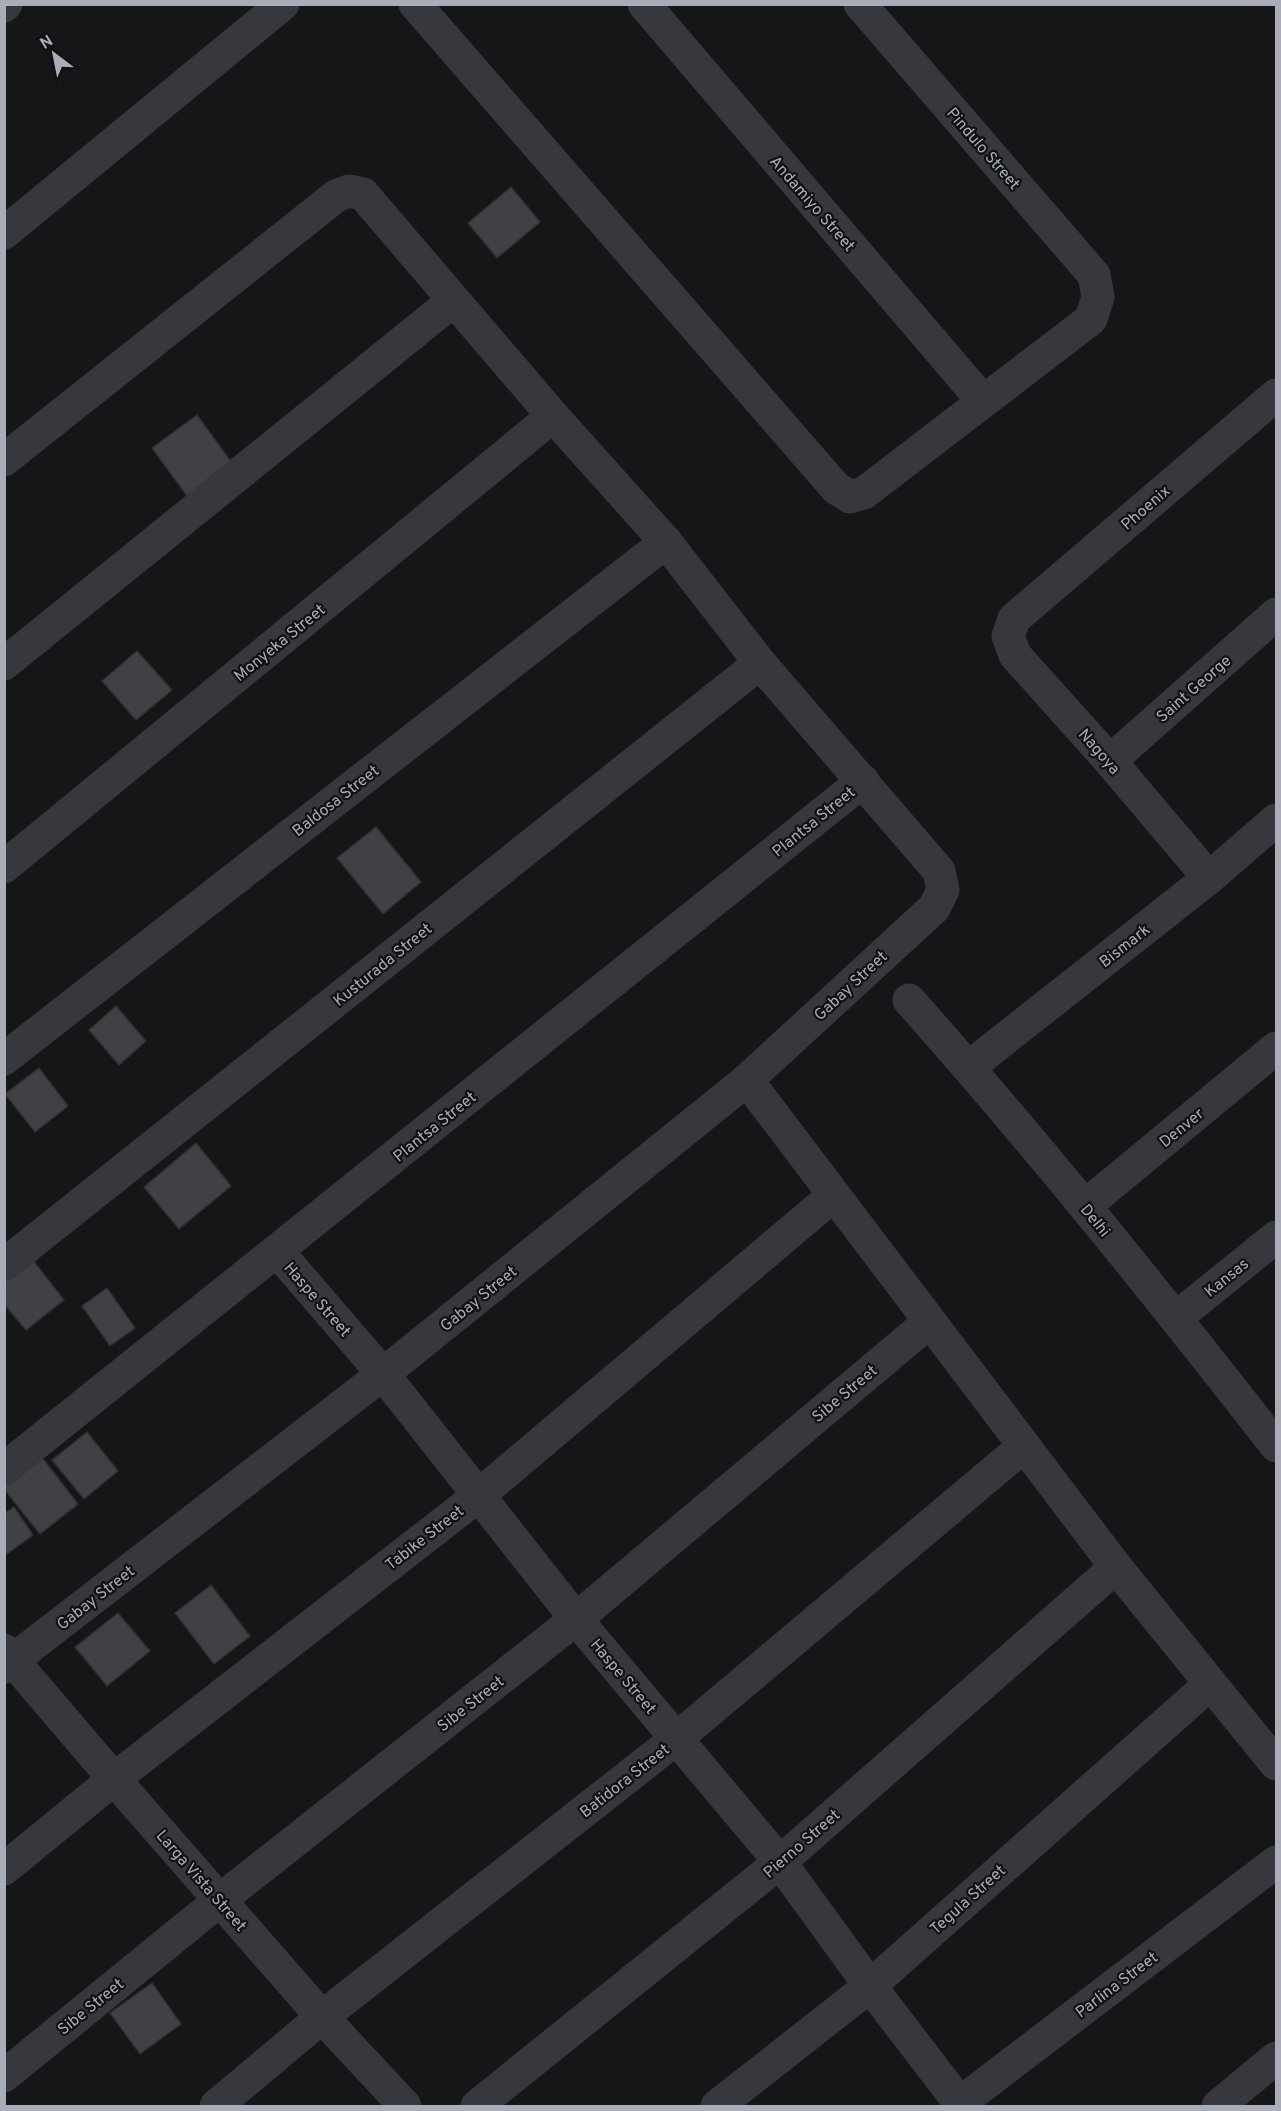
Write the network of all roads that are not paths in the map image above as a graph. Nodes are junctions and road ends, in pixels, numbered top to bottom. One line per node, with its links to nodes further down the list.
1 (283, 4): 5 (street)
2 (415, 4): 8 (street)
3 (644, 4): 8 (street, Andamiyo Street)
4 (860, 4): 8 (street, Pindulo Street)
5 (4, 232)
6 (453, 301): 9 (street); 10 (street); 15 (street)
7 (1276, 395): 13 (street, Phoenix)
8 (983, 400)
9 (553, 416): 11 (street); 19 (street, Monyeka Street)
10 (4, 460)
11 (666, 542): 14 (street); 23 (street, Baldosa Street)
12 (1276, 614): 16 (street, Saint George)
13 (1014, 619): 16 (street, Nagoya)
14 (760, 663): 17 (street); 30 (street, Kusturada Street)
15 (4, 664)
16 (1110, 761): 20 (street, Nagoya)
17 (863, 781): 25 (street, Gabay Street); 29 (street, Plantsa Street)
18 (1276, 820): 20 (street, Bismark)
19 (4, 867)
20 (1209, 878): 24 (street, Bismark)
21 (909, 1000): 24 (street, Delhi)
22 (1276, 1048): 27 (street, Denver)
23 (4, 1059)
24 (969, 1067): 27 (street, Delhi)
25 (747, 1080): 26 (street); 33 (street, Gabay Street)
26 (834, 1195): 32 (street); 37 (street, Tabike Street)
27 (1085, 1206): 31 (street, Delhi)
28 (1276, 1237): 31 (street, Kansas)
29 (278, 1252): 33 (street, Haspe Street); 36 (street, Plantsa Street)
30 (4, 1265)
31 (1176, 1318): 35 (street, Delhi)
32 (929, 1322): 34 (street); 39 (street, Sibe Street)
33 (383, 1374): 37 (street, Haspe Street); 40 (street, Gabay Street)
34 (1024, 1446): 38 (street); 42 (street, Batidora Street)
35 (1276, 1446)
36 (4, 1469)
37 (477, 1496): 39 (street, Haspe Street); 44 (street, Tabike Street)
38 (1116, 1567): 41 (street); 45 (street, Pierno Street)
39 (576, 1619): 42 (street, Haspe Street); 48 (street, Sibe Street)
40 (7, 1659): 44 (street, Larga Vista Street)
41 (1210, 1684): 43 (street); 49 (street, Tegula Street)
42 (676, 1739): 45 (street, Haspe Street); 50 (street, Batidora Street)
43 (1276, 1764)
44 (114, 1779): 47 (street, Tabike Street); 48 (street, Larga Vista Street)
45 (780, 1862): 49 (street, Haspe Street); 56 (street, Pierno Street)
46 (1276, 1862): 53 (street, Parlina Street)
47 (4, 1869)
48 (220, 1900): 50 (street, Larga Vista Street); 52 (street, Sibe Street)
49 (870, 1986): 53 (street, Haspe Street); 57 (street, Tegula Street)
50 (322, 2017): 54 (street, Batidora Street); 55 (street, Larga Vista Street)
51 (1276, 2058): 58 (street)
52 (4, 2076)
53 (959, 2105)
54 (216, 2106)
55 (405, 2106)
56 (477, 2106)
57 (717, 2106)
58 (1218, 2106)

